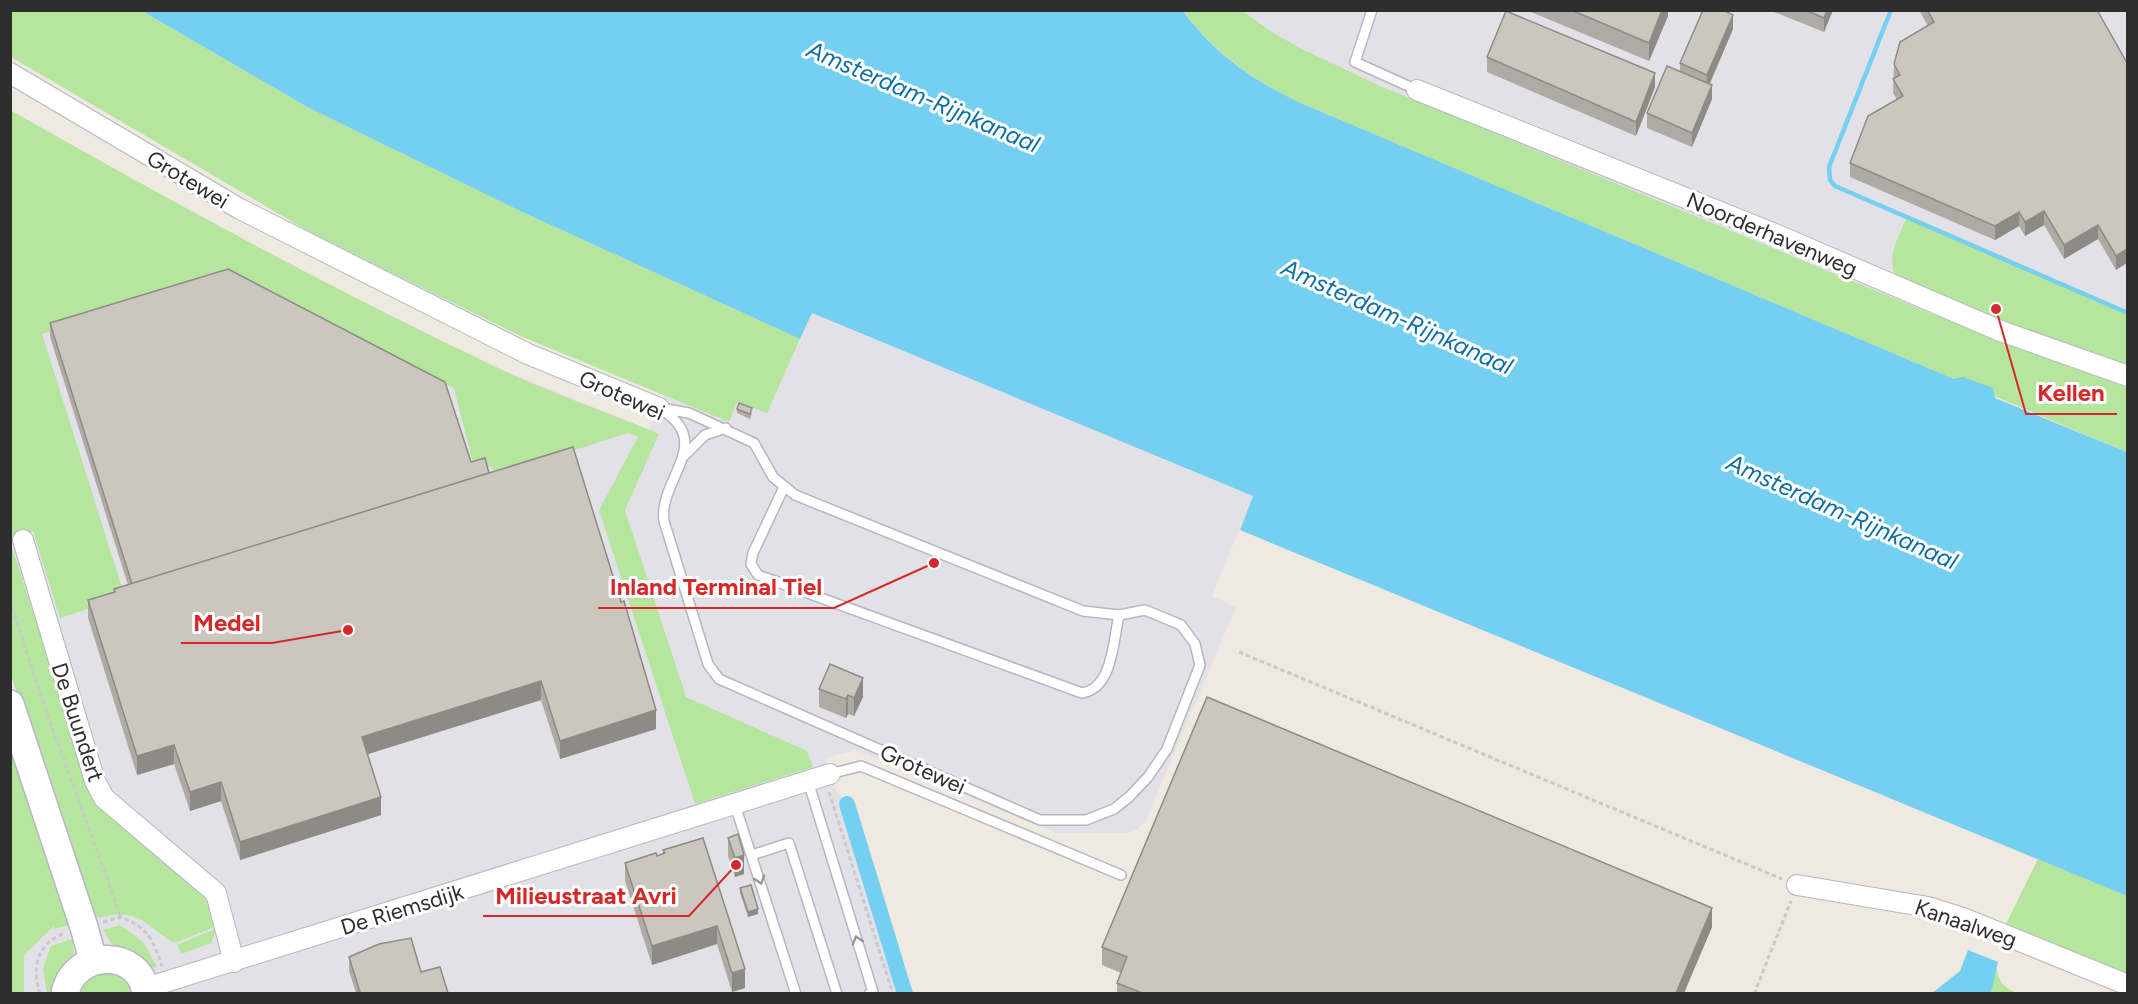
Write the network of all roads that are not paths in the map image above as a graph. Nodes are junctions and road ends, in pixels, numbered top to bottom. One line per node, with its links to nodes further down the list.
1 (1372, 10): 3 (lane)
2 (10, 74): 5 (street, Grotewei)
3 (1417, 90): 4 (street, Noorderhavenweg)
4 (2127, 376)
5 (659, 408): 6 (lane); 7 (lane, Grotewei)
6 (726, 428): 7 (lane); 8 (lane)
7 (685, 455): 10 (lane, Grotewei)
8 (784, 486): 10 (lane); 10 (lane)
9 (23, 540): 18 (street, De Buundert)
10 (1119, 615)
11 (10, 704): 17 (street)
12 (820, 777): 13 (street, De Riemsdijk); 15 (lane); 24 (lane, one-way to 12)
13 (735, 805): 14 (lane); 18 (street, De Riemsdijk)
14 (752, 855): 22 (lane, one-way to 22); 23 (lane)
15 (1121, 875)
16 (1797, 885): 19 (street, Kanaalweg)
17 (93, 960): 20 (street); 21 (street)
18 (234, 962): 20 (street, De Riemsdijk)
19 (2127, 985)
20 (146, 991)
21 (65, 993)
22 (796, 993)
23 (837, 993)
24 (869, 993)

